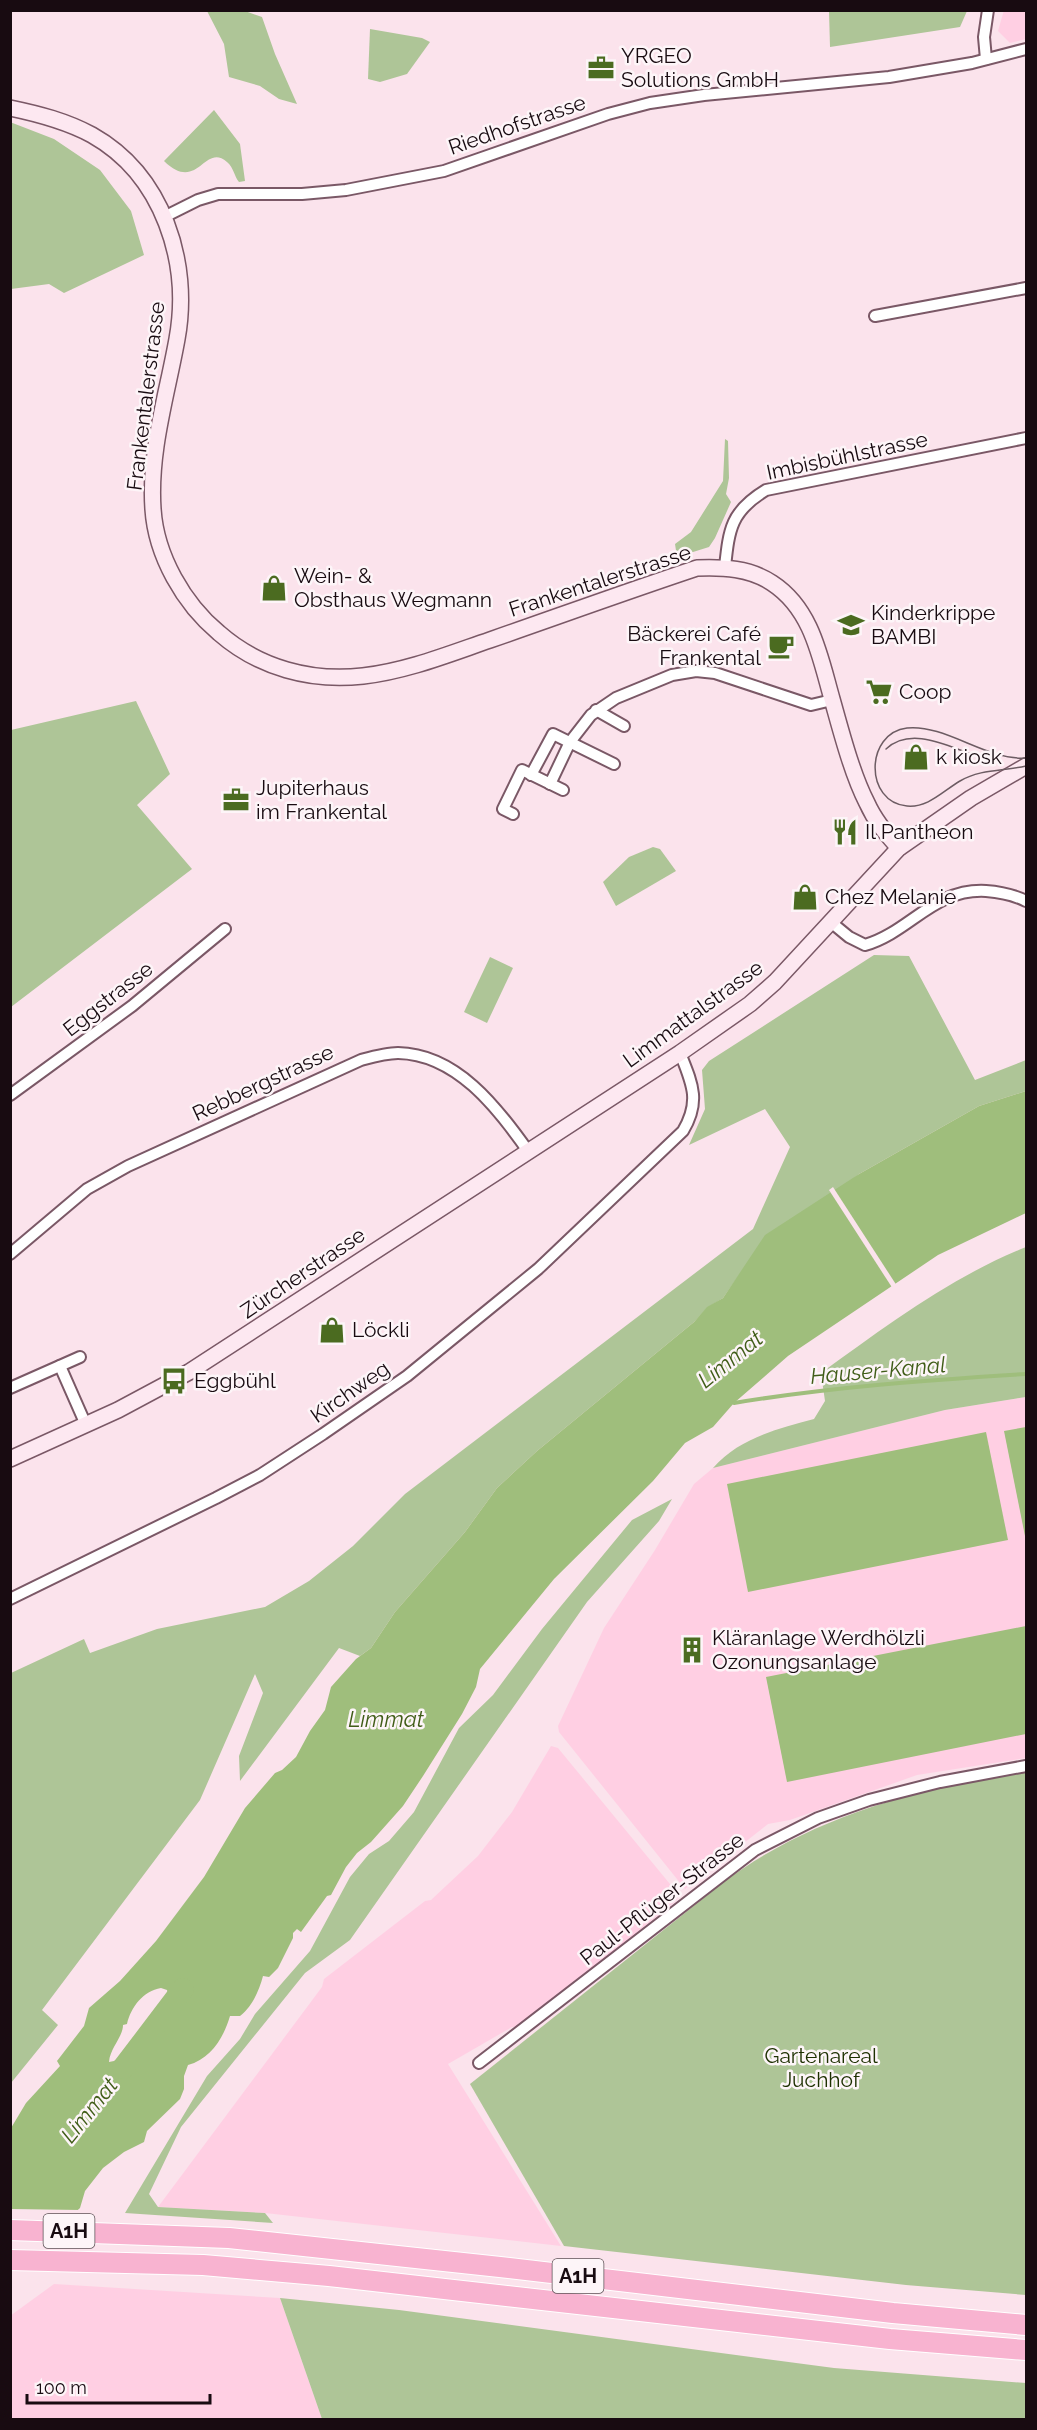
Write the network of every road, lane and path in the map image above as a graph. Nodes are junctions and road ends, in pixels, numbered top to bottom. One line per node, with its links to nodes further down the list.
1 (988, 10): 3 (street)
2 (1026, 49): 3 (street, Riedhofstrasse)
3 (986, 59): 5 (street, Riedhofstrasse)
4 (10, 108): 5 (main road, Frankentalerstrasse)
5 (164, 217): 9 (main road, Frankentalerstrasse)
6 (1026, 288): 7 (street)
7 (875, 316)
8 (1026, 438): 9 (street, Imbisbühlstrasse)
9 (725, 567): 10 (main road, Frankentalerstrasse)
10 (832, 700): 11 (street); 20 (main road, Frankentalerstrasse)
11 (596, 710): 12 (street); 13 (street)
12 (624, 726)
13 (570, 742): 14 (street); 16 (street); 17 (street)
14 (614, 764)
15 (1026, 766): 20 (main road, Limmattalstrasse)
16 (531, 775): 17 (street); 19 (street)
17 (550, 784): 18 (street)
18 (563, 790)
19 (513, 814)
20 (899, 848): 22 (main road, Limmattalstrasse)
21 (1026, 901): 22 (street)
22 (832, 923): 24 (main road, Limmattalstrasse)
23 (225, 929): 25 (street, Eggstrasse)
24 (680, 1053): 26 (main road, Limmattalstrasse); 33 (street, Kirchweg)
25 (10, 1095)
26 (532, 1148): 27 (street, Rebbergstrasse); 31 (main road, Zürcherstrasse)
27 (10, 1254)
28 (81, 1357): 29 (street)
29 (60, 1366): 30 (street); 31 (street)
30 (10, 1388)
31 (86, 1425): 32 (main road, Zürcherstrasse)
32 (10, 1459)
33 (10, 1599)
34 (1026, 1766): 35 (street, Paul-Pflüger-Strasse)
35 (479, 2063)
36 (10, 2230): 38 (highway, A1H)
37 (10, 2260): 39 (highway, A1H)
38 (1026, 2325)
39 (1026, 2350)

